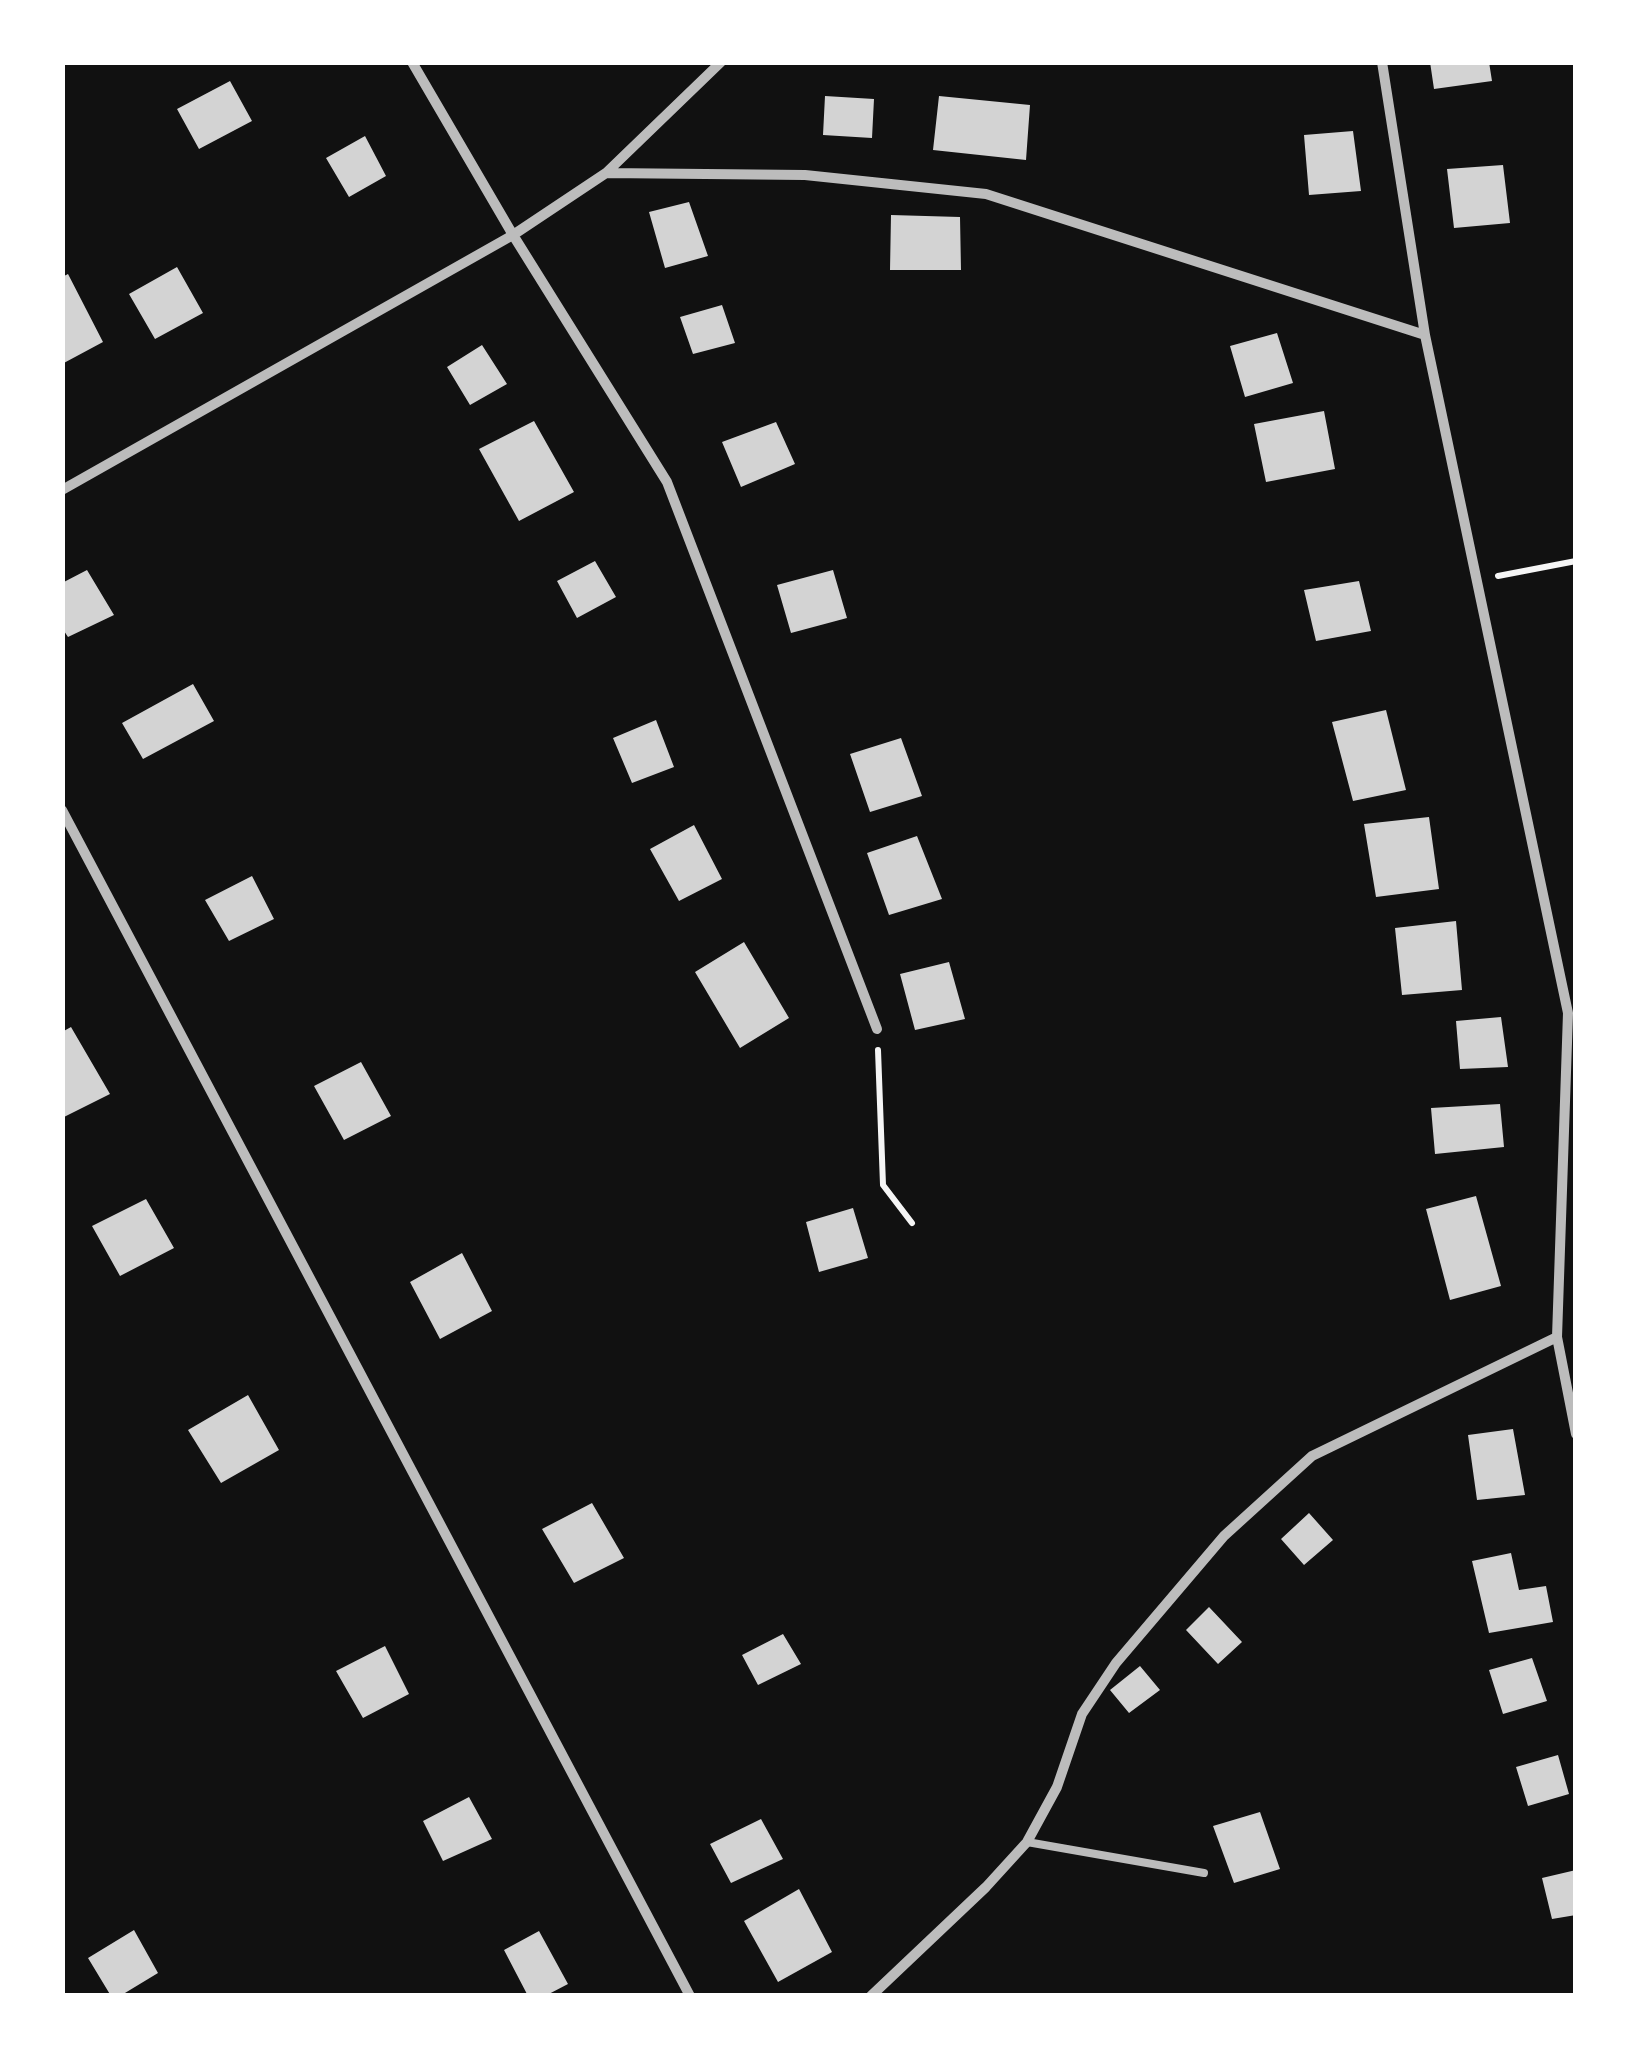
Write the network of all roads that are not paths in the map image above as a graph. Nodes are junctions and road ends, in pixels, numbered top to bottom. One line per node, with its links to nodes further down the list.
1 (412, 62): 5 (street)
2 (721, 62): 4 (street)
3 (1382, 62): 6 (street)
4 (606, 173): 5 (street); 6 (street)
5 (512, 235): 7 (street); 9 (street)
6 (1426, 335): 10 (street)
7 (62, 490)
8 (62, 810): 14 (street)
9 (877, 1029)
10 (1557, 1338): 11 (street); 12 (street)
11 (1576, 1434)
12 (1027, 1842): 13 (lane); 15 (street)
13 (1204, 1873)
14 (690, 1996)
15 (870, 1996)

